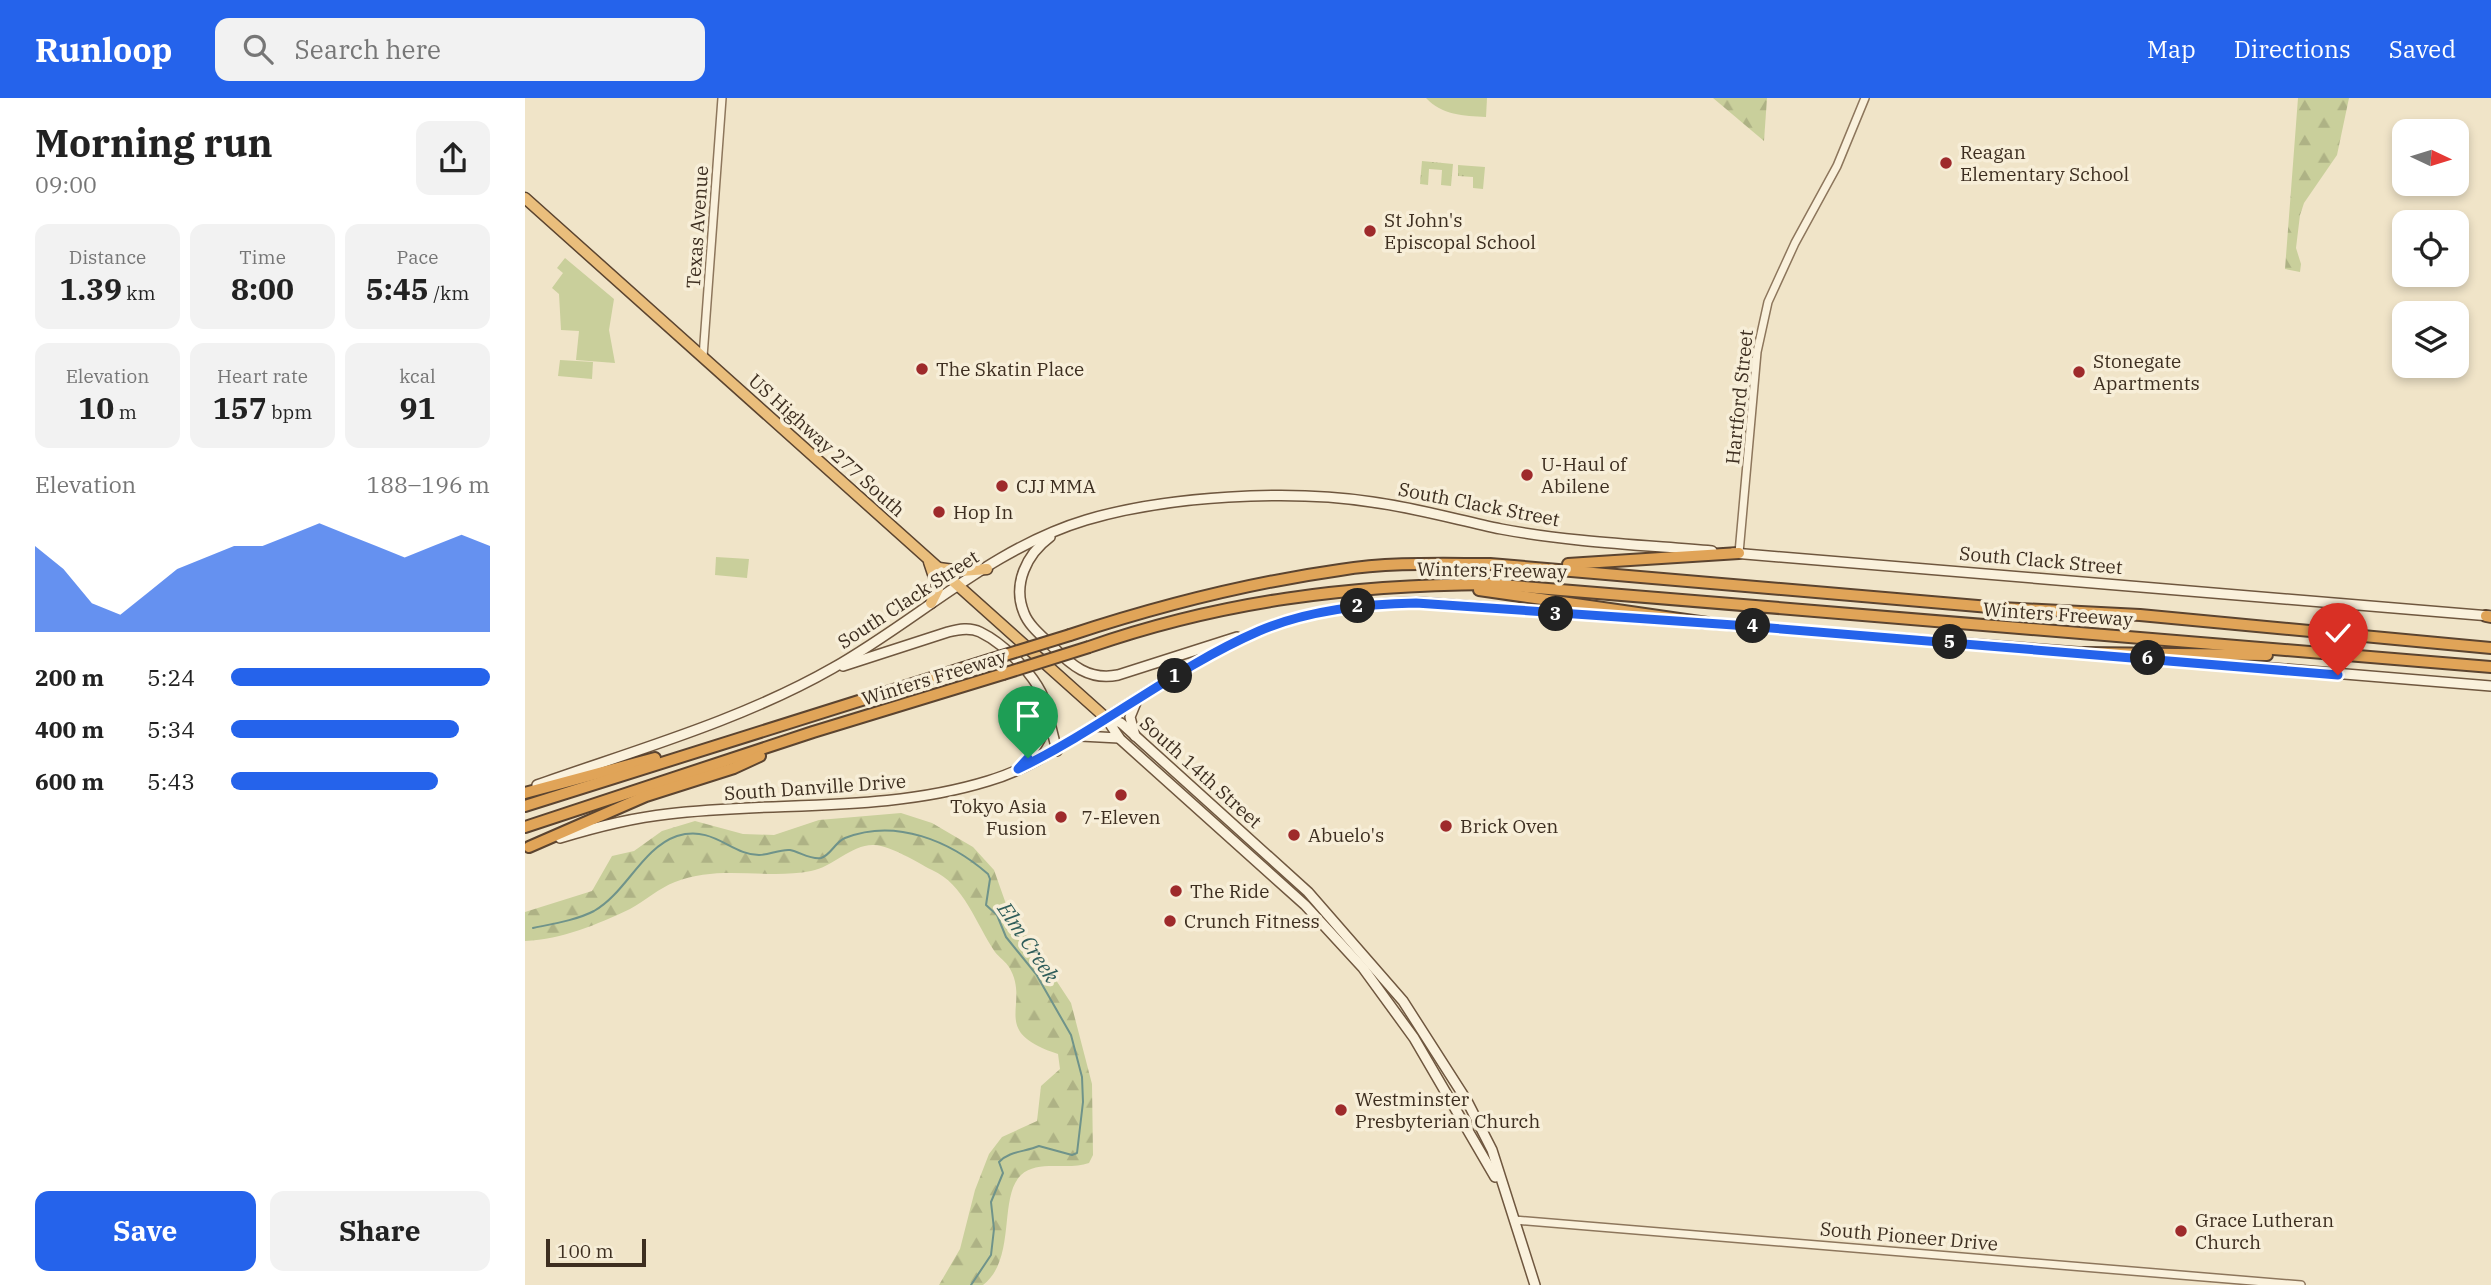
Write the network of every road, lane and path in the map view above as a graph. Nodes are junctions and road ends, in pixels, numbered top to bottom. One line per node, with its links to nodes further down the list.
1 (722, 98): 4 (street, Texas Avenue)
2 (1865, 98): 6 (street, Hartford Street)
3 (525, 198): 4 (highway, US Highway 277 South)
4 (703, 358): 7 (highway, US Highway 277 South)
5 (1063, 528): 6 (main road, South Clack Street); 10 (main road, South Clack Street); 16 (main road)
6 (1739, 553): 8 (highway); 14 (main road, South Clack Street)
7 (927, 558): 9 (highway, US Highway 277 South); 13 (highway)
8 (1477, 564): 17 (highway, Winters Freeway); 26 (highway, Winters Freeway, bridge)
9 (938, 567): 10 (highway); 12 (highway, US Highway 277 South)
10 (987, 569): 12 (main road, South Clack Street)
11 (1439, 584): 15 (highway); 19 (highway, Winters Freeway); 27 (highway, Winters Freeway, bridge)
12 (959, 586): 13 (main road, South Clack Street); 25 (highway, US Highway 277 South)
13 (931, 603): 21 (main road, South Clack Street)
14 (2489, 616)
15 (1707, 623): 16 (main road, South Danville Drive); 18 (main road, South Danville Drive)
16 (1260, 630): 23 (main road, South Danville Drive)
17 (2491, 648)
18 (2085, 653): 19 (highway); 22 (main road, South Danville Drive)
19 (2357, 656): 20 (highway, Winters Freeway)
20 (2491, 667)
21 (833, 668): 24 (main road); 33 (main road, South Clack Street)
22 (2491, 686)
23 (1138, 699): 25 (main road, South Danville Drive); 29 (main road)
24 (1047, 714): 31 (main road); 32 (main road)
25 (1106, 718): 28 (main road, South Danville Drive); 29 (main road, South 14th Street); 30 (main road, South 14th Street)
26 (769, 728): 33 (highway); 34 (highway, Winters Freeway)
27 (813, 732): 35 (highway, Winters Freeway); 36 (highway)
28 (1079, 736): 30 (main road); 31 (main road, South Danville Drive)
29 (1136, 737): 38 (main road, South 14th Street)
30 (1120, 739): 37 (main road, South 14th Street)
31 (1057, 751): 32 (main road, South Danville Drive)
32 (1018, 769): 36 (main road, South Danville Drive)
33 (525, 791)
34 (525, 806)
35 (525, 827)
36 (527, 847)
37 (1478, 1149): 38 (street); 39 (main road, South 14th Street)
38 (1492, 1150): 39 (main road, South 14th Street)
39 (1501, 1185): 40 (main road, South 14th Street)
40 (1514, 1220): 41 (main road, South 14th Street); 42 (street, South Pioneer Drive)
41 (1535, 1285)
42 (2301, 1285)

